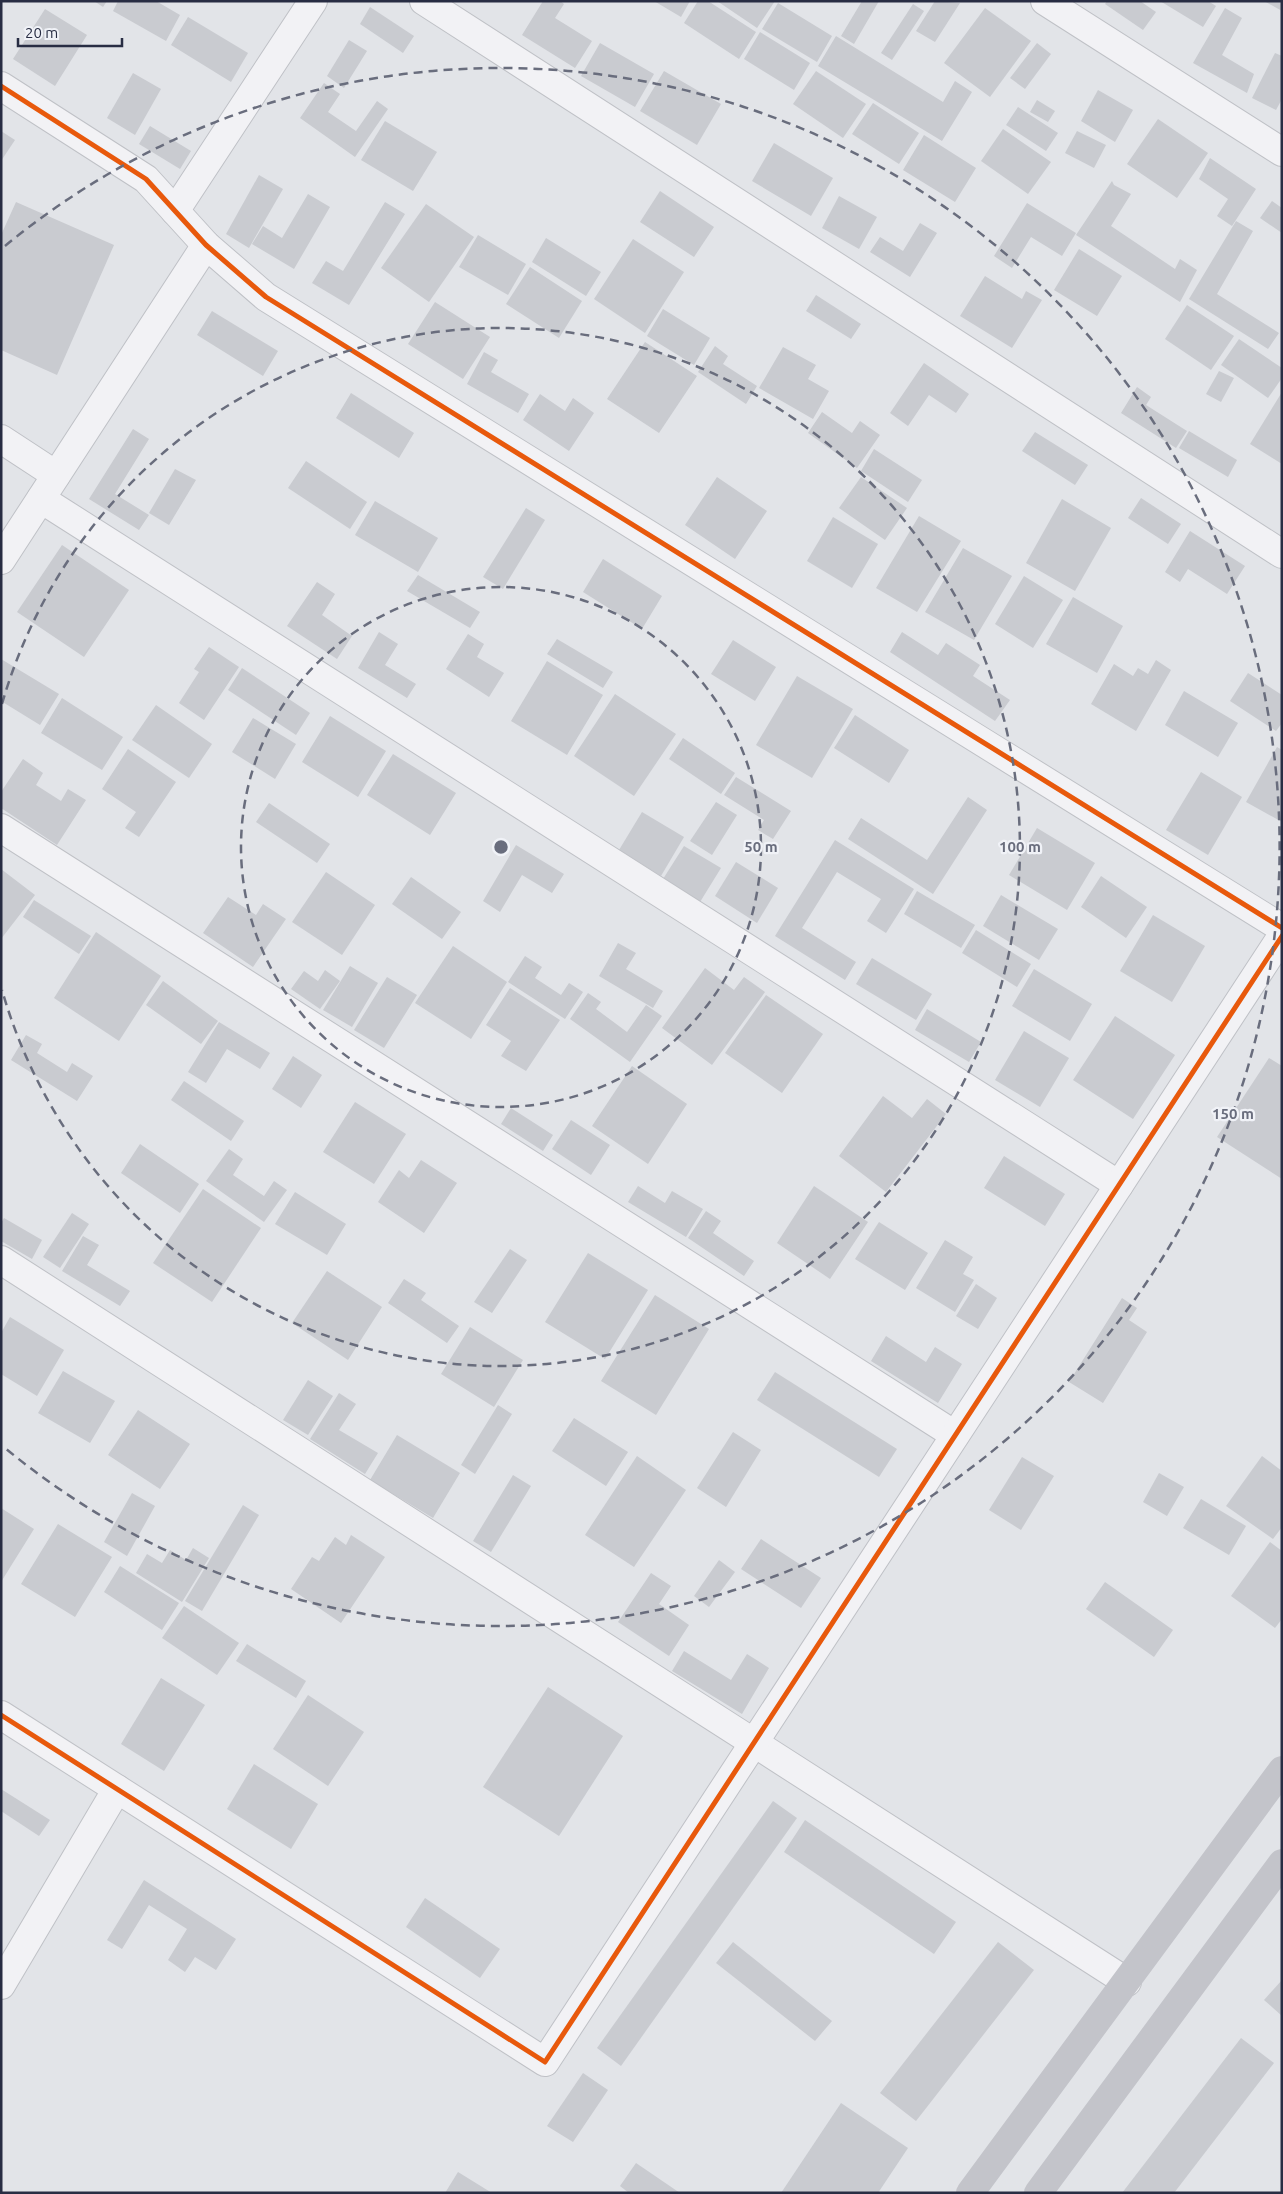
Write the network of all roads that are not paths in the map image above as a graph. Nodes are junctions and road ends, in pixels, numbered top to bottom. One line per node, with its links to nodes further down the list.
1 (313, 1): 6 (street)
2 (424, 1): 11 (street)
3 (1045, 1): 5 (street)
4 (1, 86): 6 (street)
5 (1282, 152)
6 (175, 211): 7 (street)
7 (206, 245): 9 (street); 14 (street)
8 (1, 439): 9 (street)
9 (56, 475): 10 (street)
10 (41, 499): 12 (street); 16 (street)
11 (1282, 554)
12 (1, 560)
13 (1, 828): 18 (street)
14 (1282, 928)
15 (1282, 936): 16 (street)
16 (1119, 1185): 18 (street)
17 (1, 1260): 20 (street)
18 (955, 1434): 20 (street)
19 (1, 1715): 22 (street)
20 (754, 1742): 22 (street); 24 (street)
21 (1282, 1770): 24 (main road)
22 (117, 1789): 25 (street)
23 (1282, 1863): 27 (main road)
24 (1127, 1982): 26 (main road)
25 (1, 1986)
26 (970, 2193)
27 (1038, 2193)

